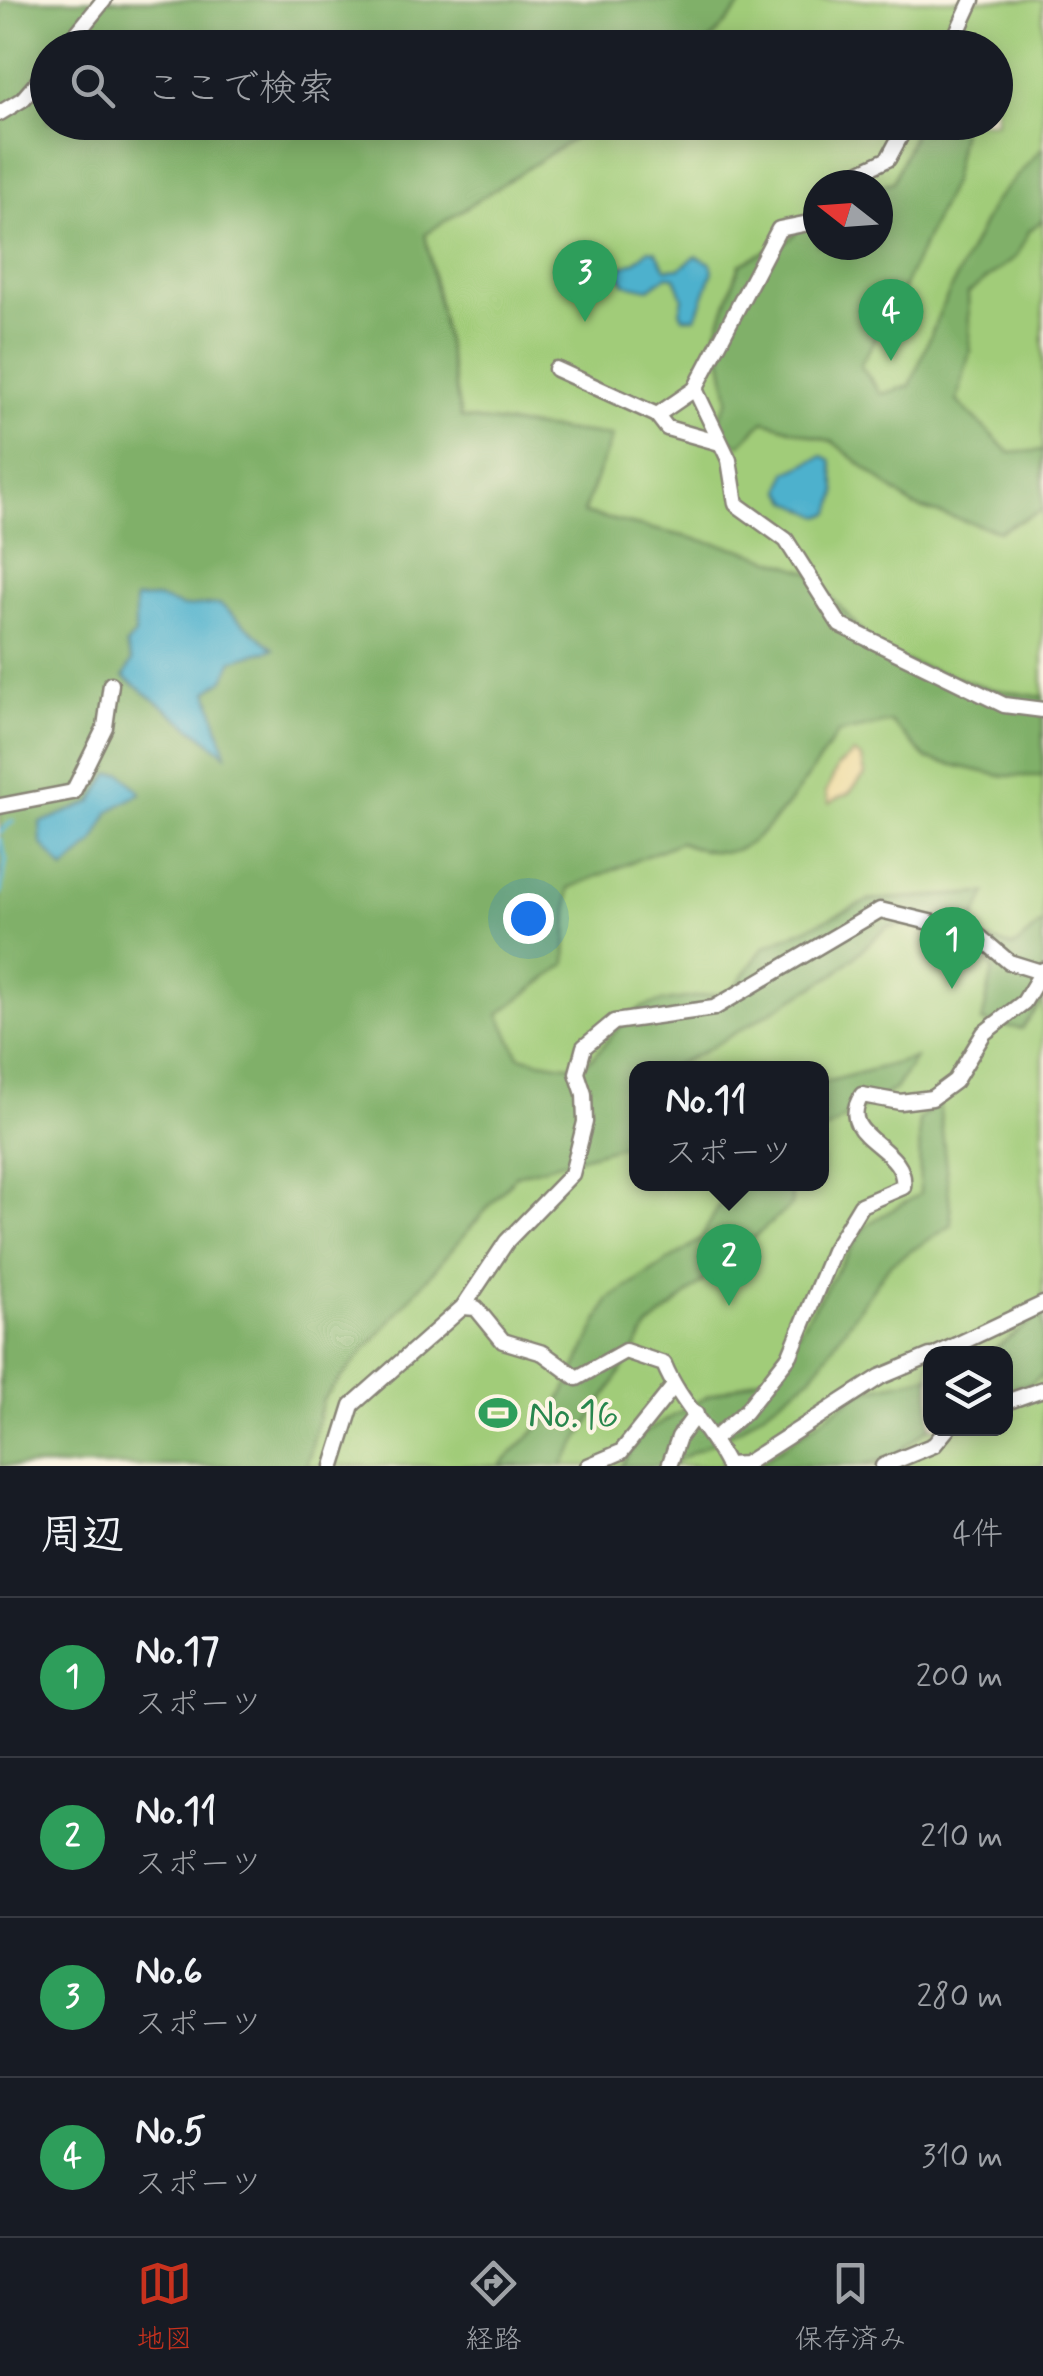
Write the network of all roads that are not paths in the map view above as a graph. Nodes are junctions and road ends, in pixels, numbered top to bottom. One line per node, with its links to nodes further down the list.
1 (104, 0): 3 (street)
2 (972, 0): 4 (street)
3 (80, 30)
4 (958, 30)
5 (30, 91): 6 (street)
6 (0, 113)
7 (898, 140): 8 (street)
8 (865, 170)
9 (803, 224): 11 (street)
10 (556, 370): 12 (street)
11 (695, 389): 12 (street); 13 (street)
12 (657, 415): 13 (street)
13 (720, 443): 15 (street)
14 (111, 684): 16 (street)
15 (1043, 710)
16 (0, 806)
17 (1042, 971): 19 (street); 27 (street)
18 (1043, 1304): 20 (street)
19 (464, 1308): 22 (street); 29 (street)
20 (953, 1346)
21 (923, 1359): 27 (street)
22 (673, 1388): 25 (street); 28 (street)
23 (1043, 1389): 24 (street)
24 (1013, 1400)
25 (696, 1414): 27 (street); 31 (street)
26 (941, 1436): 32 (street)
27 (714, 1439)
28 (623, 1459): 30 (street)
29 (333, 1466)
30 (588, 1466)
31 (670, 1466)
32 (883, 1466)

